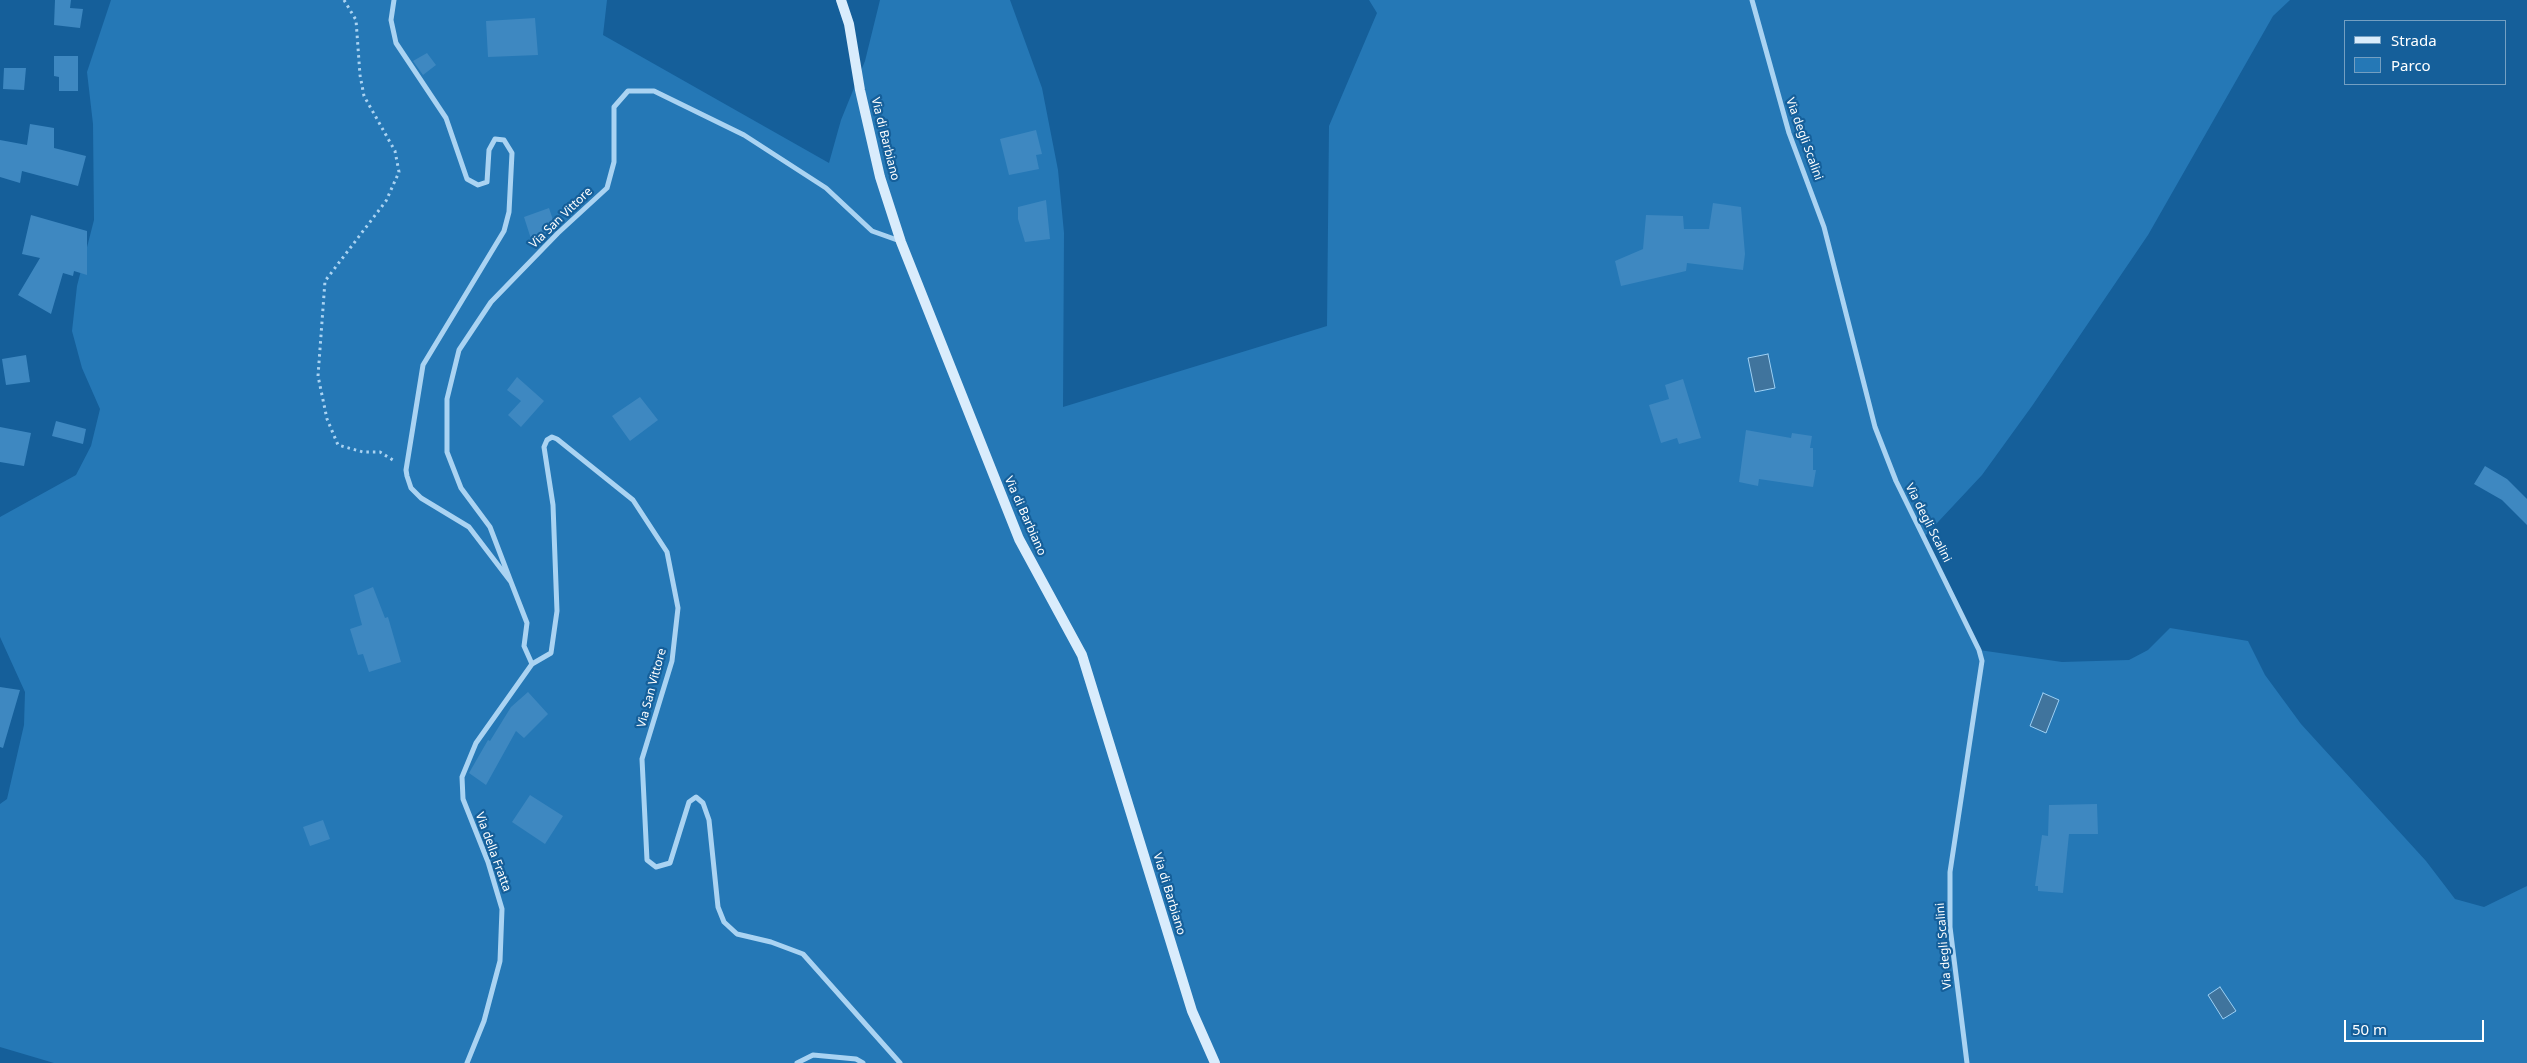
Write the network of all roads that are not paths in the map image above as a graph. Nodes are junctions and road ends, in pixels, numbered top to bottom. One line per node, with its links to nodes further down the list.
1 (394, 0): 5 (street, Via San Vittore)
2 (841, 0): 4 (street, Via di Barbiano)
3 (1752, 0): 12 (street, Via degli Scalini)
4 (901, 242): 5 (street, Via San Vittore); 11 (street, Via di Barbiano)
5 (511, 582): 6 (street, Via San Vittore)
6 (532, 664): 7 (street, Via della Fratta); 10 (street, Via San Vittore)
7 (467, 1063)
8 (797, 1063): 9 (street)
9 (863, 1063)
10 (900, 1063)
11 (1215, 1063)
12 (1967, 1063)

